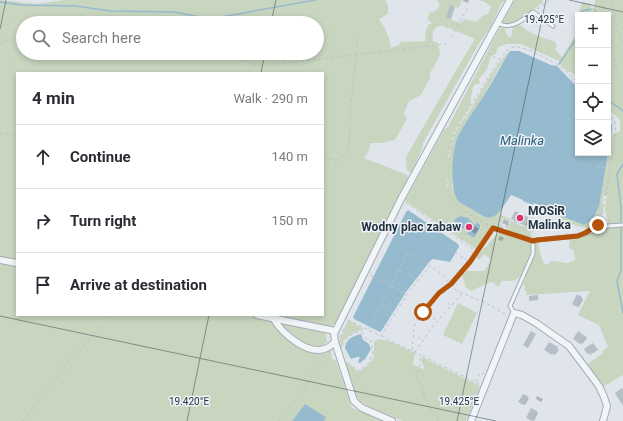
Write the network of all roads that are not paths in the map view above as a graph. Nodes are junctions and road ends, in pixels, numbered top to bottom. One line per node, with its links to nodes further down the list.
1 (510, 0): 2 (street)
2 (498, 23): 3 (lane); 10 (street)
3 (553, 26)
4 (623, 225): 7 (lane)
5 (0, 260): 6 (street)
6 (16, 263)
7 (514, 313): 13 (street); 14 (street)
8 (262, 316): 9 (street)
9 (273, 318): 10 (street); 11 (street)
10 (335, 331): 11 (street)
11 (335, 342): 12 (street)
12 (392, 421)
13 (471, 421)
14 (603, 421)

